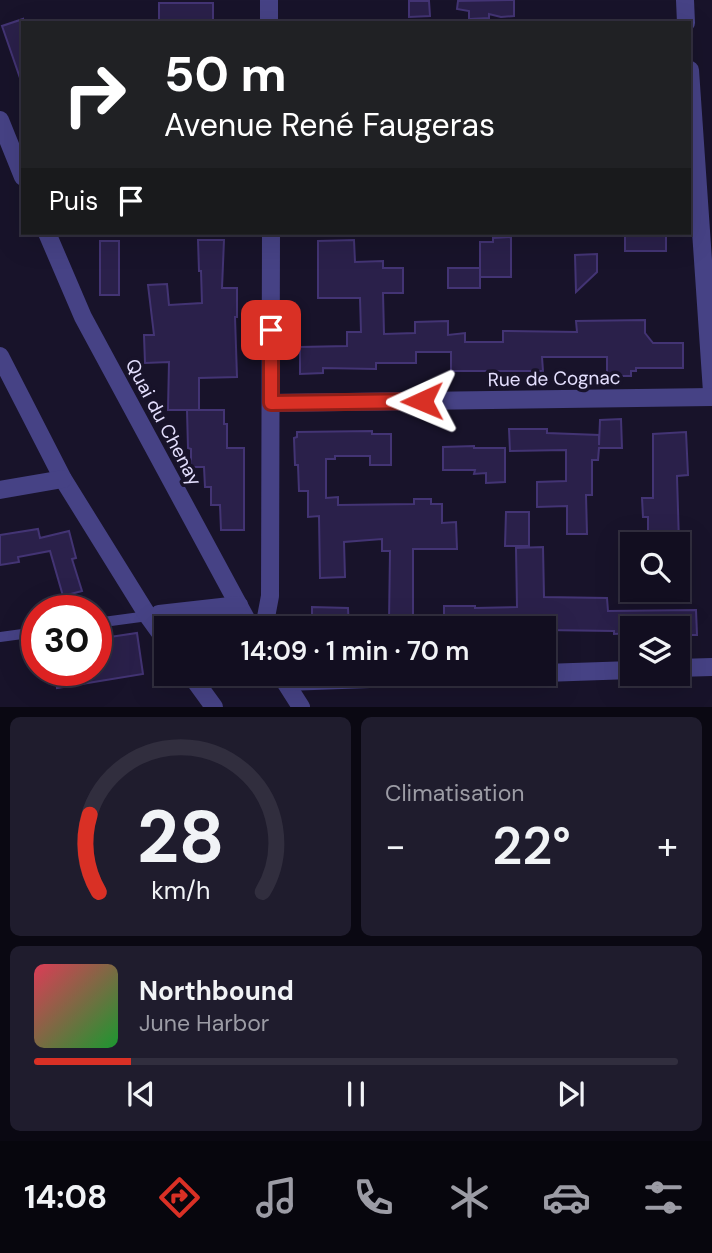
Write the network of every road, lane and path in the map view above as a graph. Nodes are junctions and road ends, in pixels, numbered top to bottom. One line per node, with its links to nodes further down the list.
1 (269, 0): 3 (street)
2 (685, 0): 4 (street)
3 (269, 21)
4 (686, 21)
5 (691, 102): 7 (street)
6 (0, 120): 8 (street)
7 (692, 133): 12 (street)
8 (10, 143): 9 (street)
9 (21, 172)
10 (48, 235): 19 (street, Quai du Chenay)
11 (271, 235): 16 (street)
12 (708, 272): 14 (street)
13 (0, 356): 17 (street)
14 (712, 392)
15 (712, 397): 16 (street, Rue de Cognac)
16 (271, 403): 22 (street)
17 (63, 479): 18 (street); 20 (street)
18 (0, 490)
19 (239, 605): 20 (street); 21 (street, Quai du Chenay)
20 (153, 615): 23 (lane)
21 (245, 616)
22 (266, 616)
23 (112, 621)
24 (21, 634): 25 (lane)
25 (0, 637)
26 (712, 667): 27 (street)
27 (690, 668)
28 (620, 670): 29 (street)
29 (556, 673)
30 (206, 686): 32 (street)
31 (288, 686): 33 (street)
32 (214, 707)
33 (301, 707)

